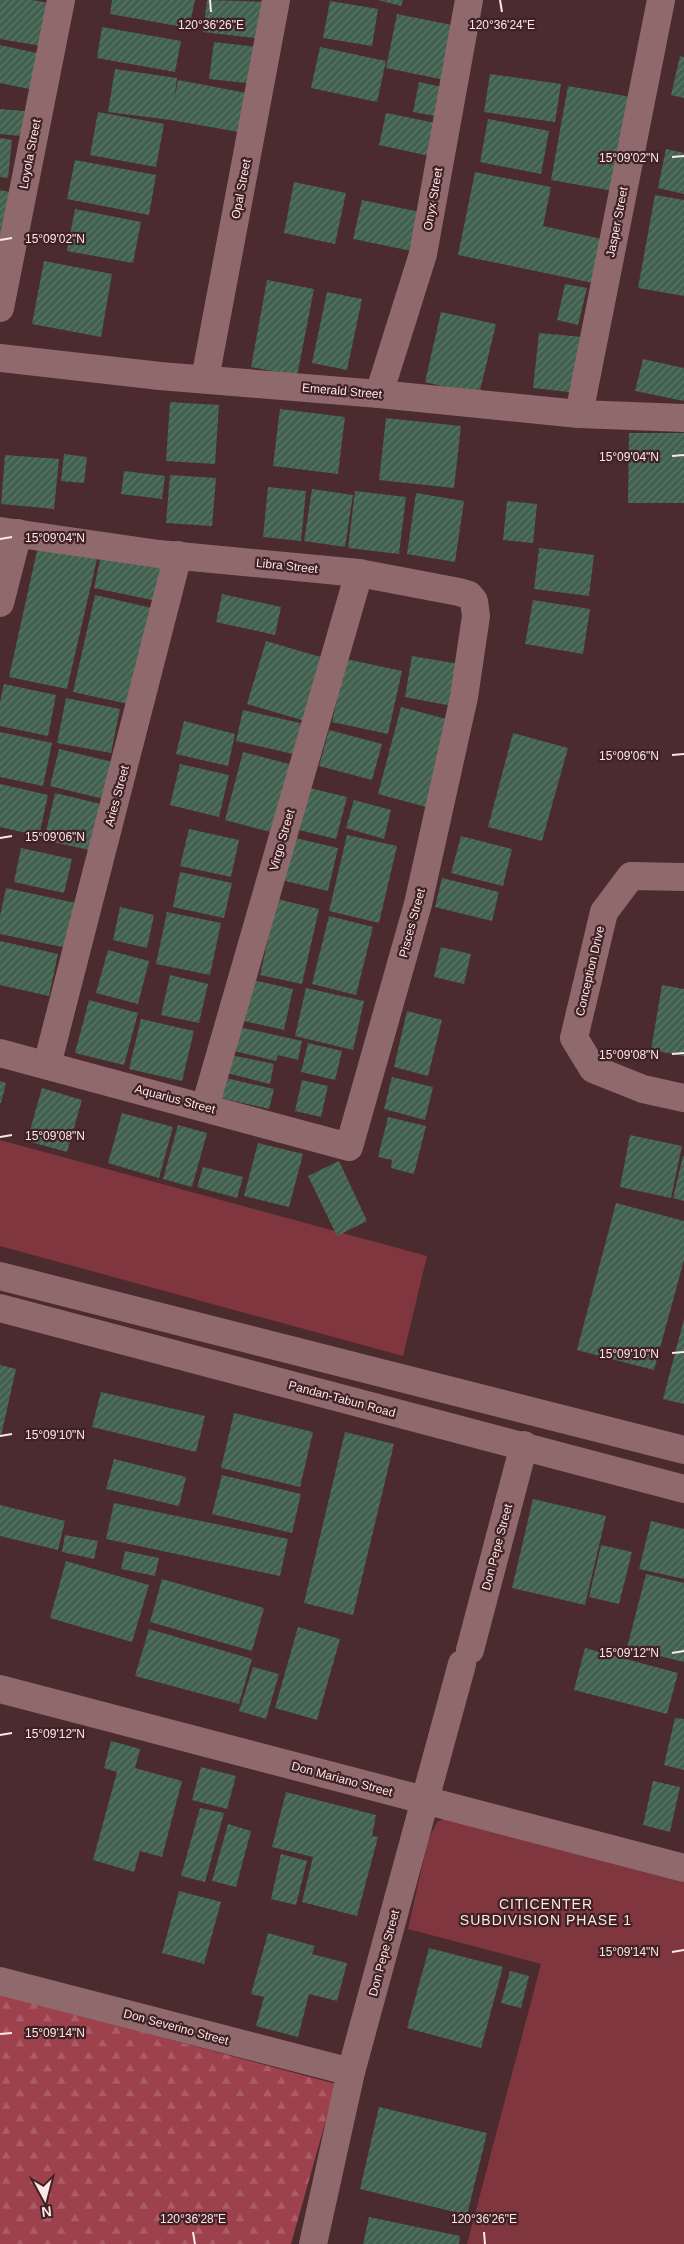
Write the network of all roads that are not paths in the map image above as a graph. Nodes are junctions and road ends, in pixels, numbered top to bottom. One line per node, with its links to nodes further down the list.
1 (61, 0): 5 (street, Loyola Street)
2 (276, 0): 7 (street, Opal Street)
3 (469, 0): 8 (street, Onyx Street)
4 (661, 0): 9 (street, Jasper Street)
5 (0, 308)
6 (0, 358): 7 (street, Emerald Street)
7 (205, 379): 8 (street, Emerald Street)
8 (379, 394): 9 (street, Emerald Street)
9 (579, 414): 10 (street, Emerald Street)
10 (684, 418)
11 (9, 532): 12 (street, Libra Street); 14 (street)
12 (178, 555): 13 (street, Libra Street); 18 (street, Aries Street)
13 (359, 573): 15 (street, Libra Street); 20 (street, Virgo Street)
14 (0, 603)
15 (464, 696): 21 (street, Pisces Street)
16 (684, 877): 19 (street, Conception Drive)
17 (0, 1054): 18 (street, Aquarius Street)
18 (47, 1065): 20 (street, Aquarius Street)
19 (684, 1098)
20 (205, 1107): 21 (street, Aquarius Street)
21 (349, 1147)
22 (0, 1276): 25 (street)
23 (0, 1308): 24 (street, Pandan-Tabun Road)
24 (524, 1445): 26 (street, Pandan-Tabun Road); 28 (street, Don Pepe Street)
25 (684, 1450)
26 (684, 1488)
27 (0, 1689): 28 (street, Don Mariano Street)
28 (425, 1802): 29 (street, Don Mariano Street); 31 (street, Don Pepe Street)
29 (684, 1868)
30 (0, 1981): 31 (street, Don Severino Street)
31 (352, 2072): 32 (street, Don Pepe Street)
32 (313, 2244)

